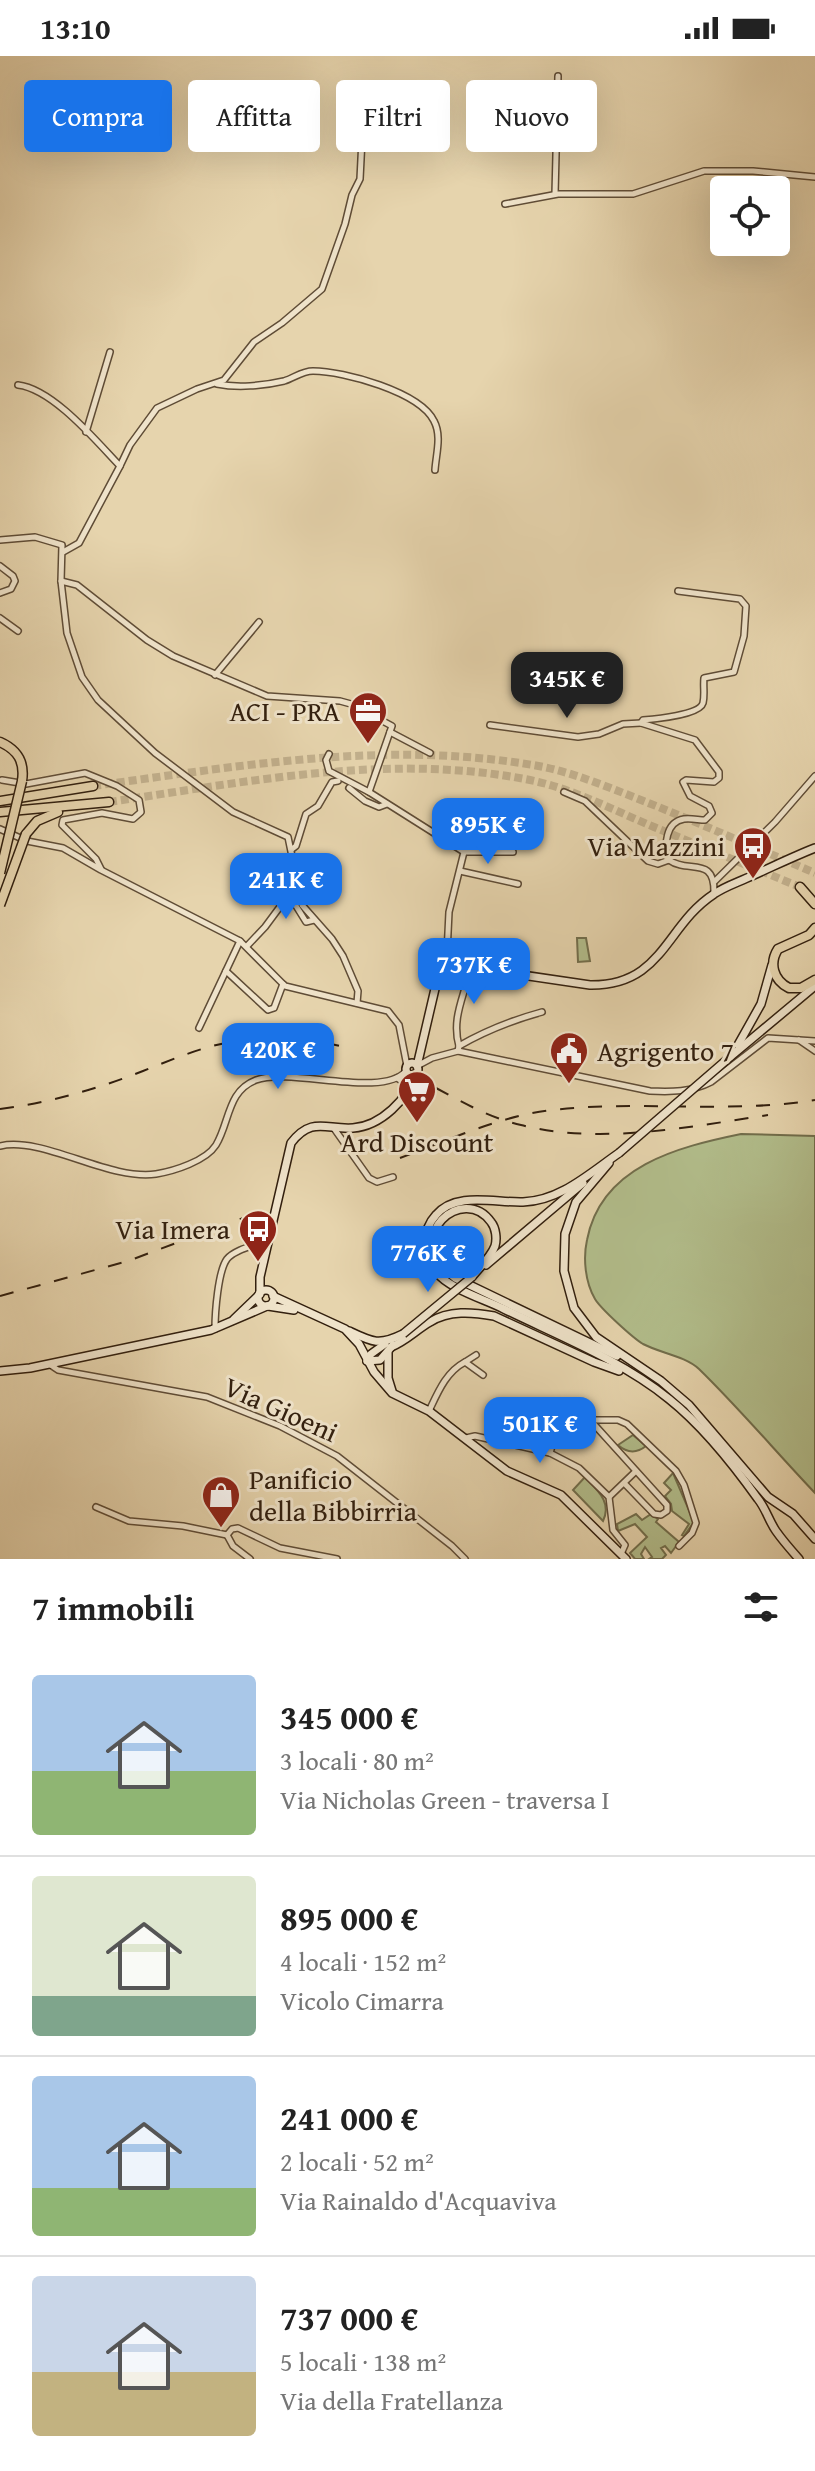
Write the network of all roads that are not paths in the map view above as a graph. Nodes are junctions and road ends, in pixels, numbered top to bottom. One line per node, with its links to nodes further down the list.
1 (558, 76): 4 (street)
2 (361, 152): 7 (street)
3 (815, 177): 4 (street)
4 (555, 194): 5 (street)
5 (505, 204)
6 (110, 352): 9 (street)
7 (216, 384): 10 (street); 11 (street)
8 (18, 385): 9 (street)
9 (86, 432): 10 (street)
10 (120, 466): 13 (street)
11 (435, 470)
12 (0, 540): 13 (street)
13 (63, 552): 15 (street)
14 (0, 566): 17 (street)
15 (61, 581): 21 (street); 40 (street)
16 (678, 591): 22 (street)
17 (0, 593)
18 (0, 618): 20 (street)
19 (259, 622): 21 (street)
20 (18, 631)
21 (215, 675): 24 (street)
22 (641, 723): 23 (street); 43 (street)
23 (490, 725)
24 (390, 732): 26 (street); 31 (street)
25 (0, 742): 46 (main road, bridge)
26 (430, 753)
27 (329, 754): 31 (street)
28 (815, 776): 47 (street)
29 (2, 780): 44 (street)
30 (93, 786): 33 (main road)
31 (369, 792): 36 (street)
32 (564, 792): 43 (street)
33 (0, 801)
34 (109, 802): 35 (main road)
35 (96, 803): 37 (main road); 52 (main road, bridge)
36 (387, 804): 40 (street); 41 (street)
37 (0, 812)
38 (0, 829): 44 (street)
39 (815, 848): 49 (main road)
40 (292, 849): 53 (street)
41 (464, 852): 42 (street); 45 (street)
42 (513, 852)
43 (669, 860): 47 (street)
44 (101, 870): 56 (street)
45 (460, 871): 48 (street); 62 (street)
46 (0, 873)
47 (714, 882): 49 (street)
48 (518, 884)
49 (714, 893): 60 (main road)
50 (815, 893): 51 (main road)
51 (815, 904)
52 (0, 905)
53 (314, 920): 58 (street); 65 (street)
54 (815, 928): 57 (main road)
55 (815, 938): 57 (main road)
56 (240, 941): 58 (street); 61 (street)
57 (789, 944): 59 (main road)
58 (247, 946): 63 (street)
59 (772, 962): 64 (main road); 72 (main road)
60 (470, 968): 62 (main road); 70 (street)
61 (226, 971): 63 (street); 67 (street)
62 (438, 976): 73 (main road)
63 (283, 984): 65 (street)
64 (815, 985): 72 (main road)
65 (357, 1003): 73 (street)
66 (542, 1012): 70 (street)
67 (199, 1028)
68 (798, 1039): 69 (street); 70 (street); 71 (street)
69 (815, 1041)
70 (459, 1049): 73 (street)
71 (815, 1051)
72 (730, 1057): 78 (main road, bridge)
73 (413, 1069): 74 (street); 75 (main road)
74 (396, 1078): 75 (street); 77 (street)
75 (405, 1092): 76 (main road)
76 (332, 1126): 79 (street); 80 (main road)
77 (0, 1146)
78 (619, 1153): 82 (main road); 97 (main road); 97 (main road)
79 (393, 1177)
80 (269, 1240): 81 (main road); 88 (street)
81 (264, 1264): 83 (main road); 84 (main road)
82 (472, 1277): 90 (main road, bridge); 97 (main road)
83 (260, 1294): 84 (main road); 85 (main road); 87 (main road)
84 (273, 1295): 85 (main road); 86 (main road)
85 (267, 1306): 86 (main road); 87 (main road)
86 (315, 1316): 89 (main road)
87 (225, 1324): 88 (main road)
88 (215, 1329): 95 (main road)
89 (345, 1329): 91 (main road); 93 (main road)
90 (405, 1337): 91 (main road); 97 (main road)
91 (389, 1347): 93 (main road); 99 (main road)
92 (476, 1355): 94 (street)
93 (367, 1361): 99 (main road)
94 (465, 1362): 98 (street); 100 (street)
95 (49, 1364): 96 (main road); 114 (street, Via Gioeni)
96 (0, 1371)
97 (642, 1374): 109 (main road); 115 (main road)
98 (483, 1375)
99 (392, 1393): 100 (main road)
100 (429, 1411): 102 (main road)
101 (590, 1420): 103 (street); 104 (street); 110 (street)
102 (466, 1438): 103 (street); 111 (main road)
103 (550, 1453): 106 (street)
104 (636, 1471): 105 (street); 105 (street)
105 (624, 1483): 106 (street)
106 (609, 1497): 111 (street)
107 (96, 1507): 108 (street)
108 (227, 1535): 112 (street); 113 (street)
109 (815, 1539)
110 (679, 1546)
111 (623, 1557)
112 (249, 1558)
113 (337, 1559)
114 (465, 1559)
115 (799, 1559)

